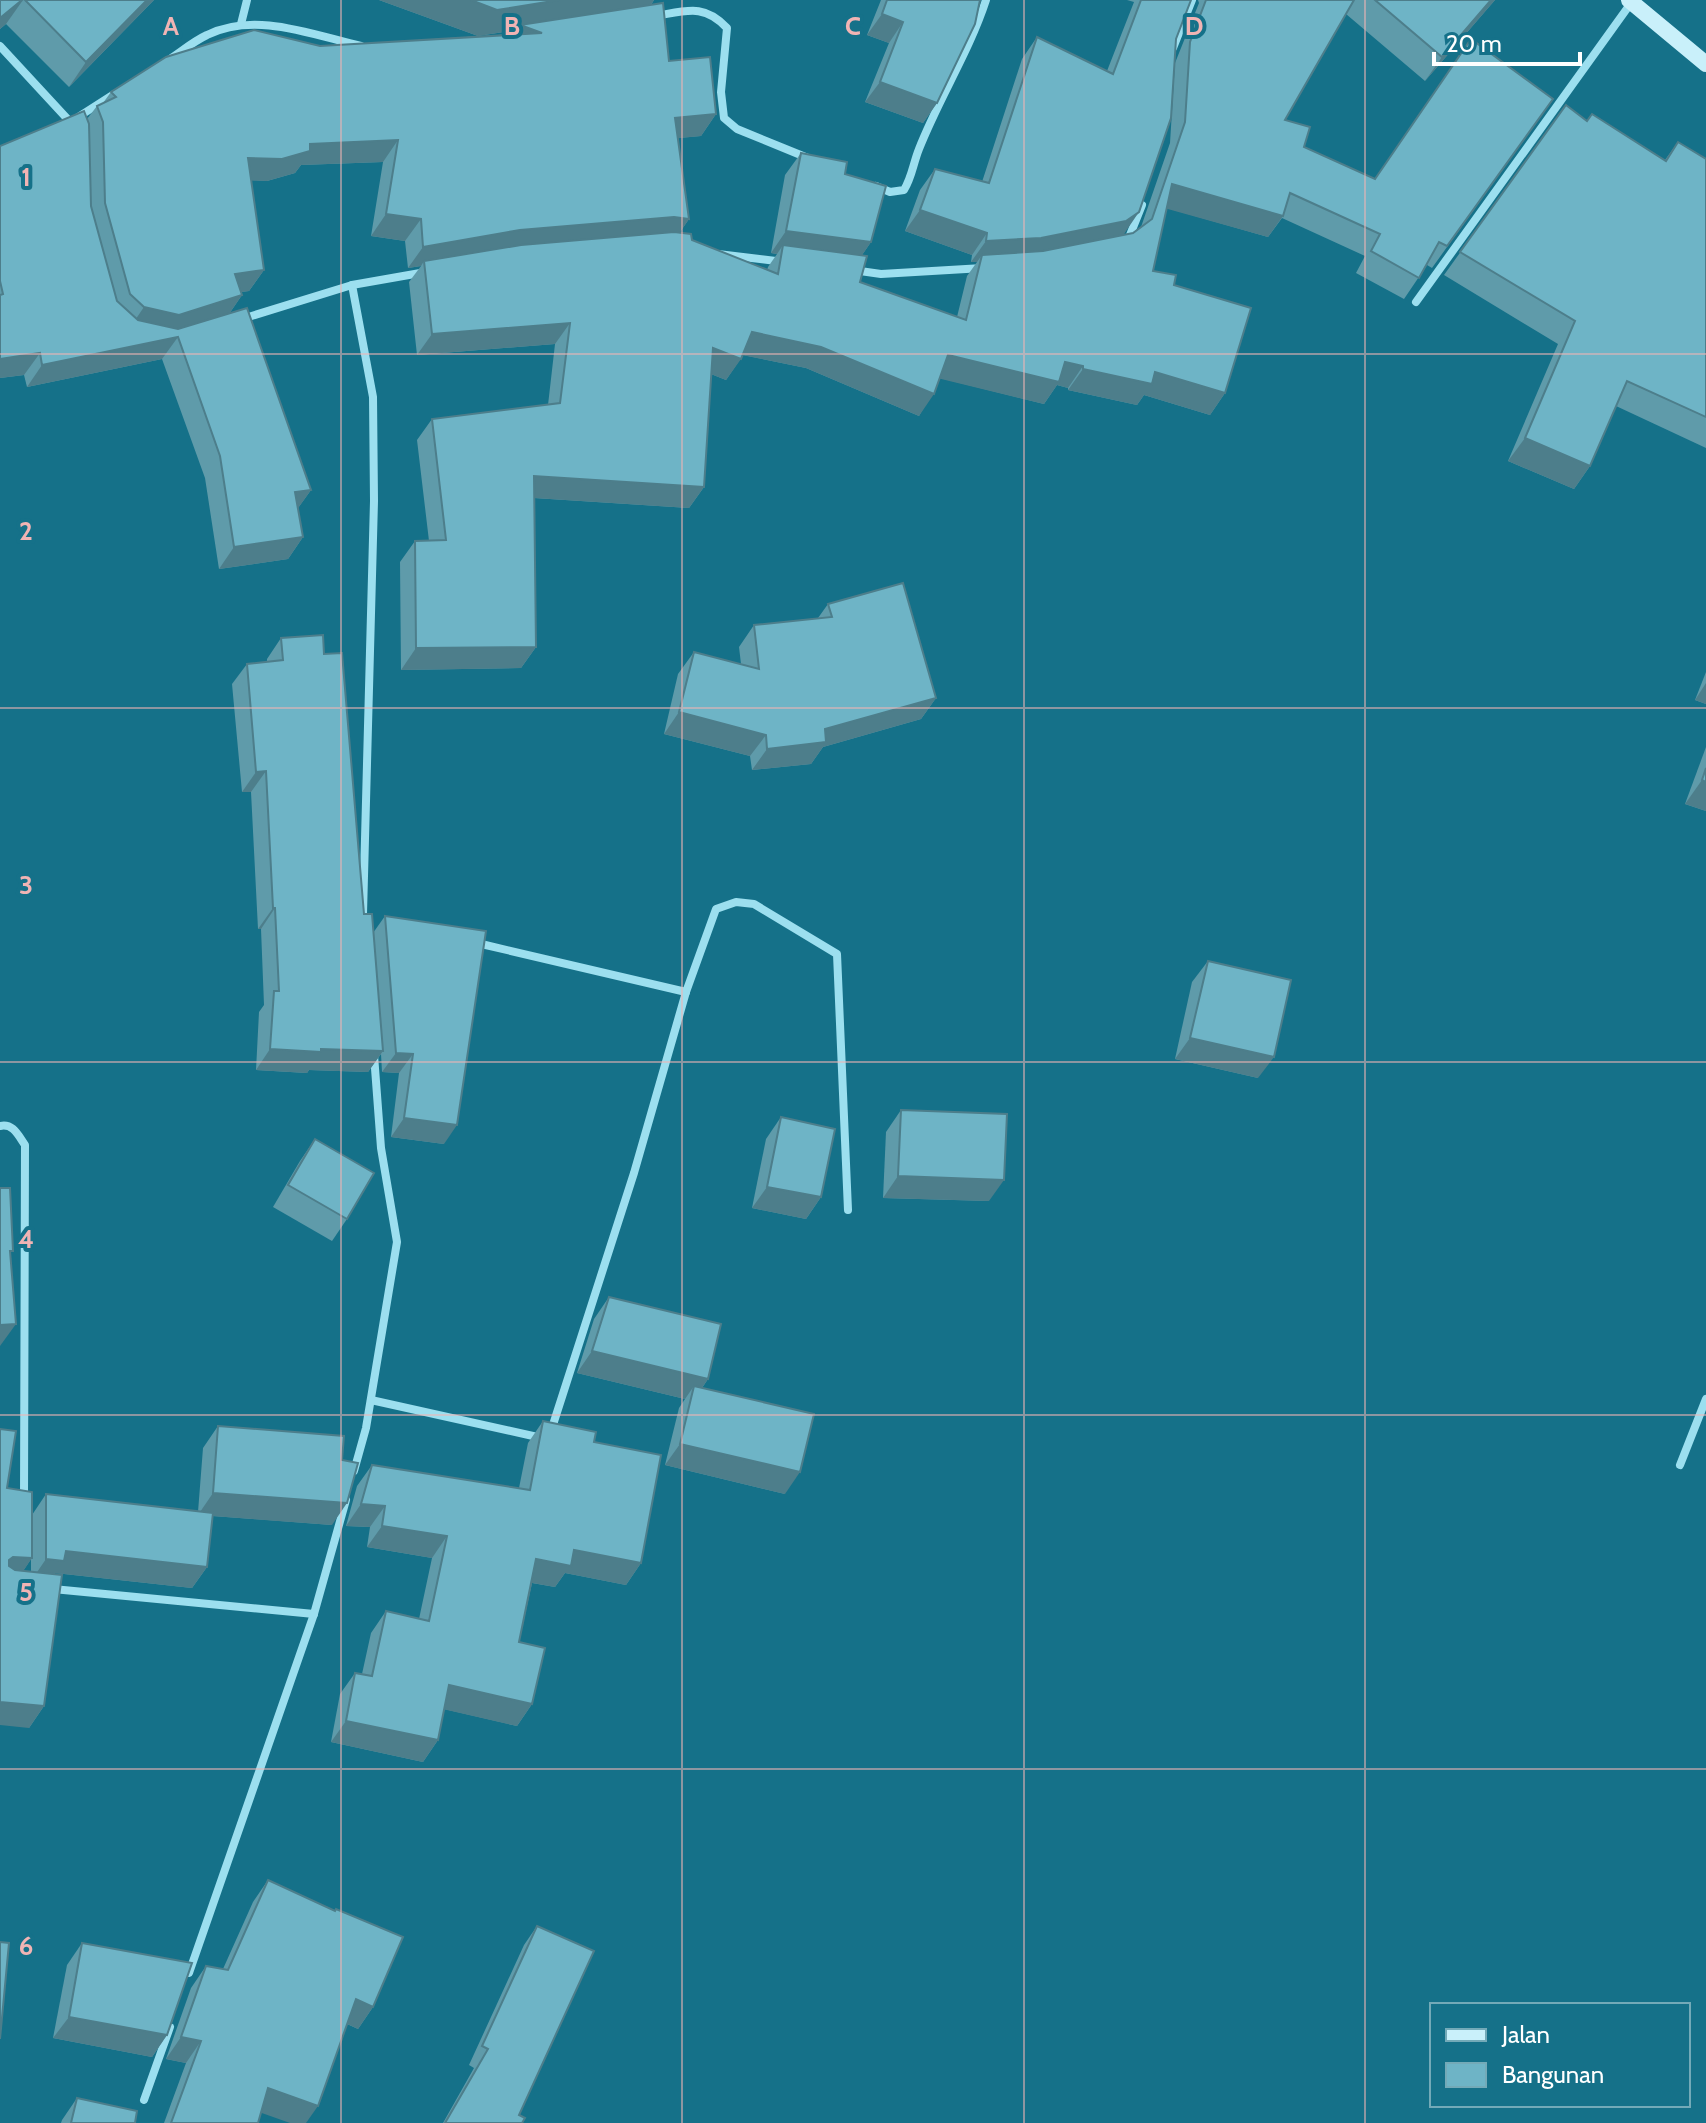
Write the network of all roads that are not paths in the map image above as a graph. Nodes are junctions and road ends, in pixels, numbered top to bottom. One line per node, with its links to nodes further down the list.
1 (247, 0): 6 (street)
2 (986, 0): 16 (street)
3 (1192, 0): 9 (street)
4 (1630, 1): 10 (street); 25 (street)
5 (640, 18): 15 (street)
6 (241, 24): 8 (street); 11 (street)
7 (0, 46): 13 (street)
8 (369, 47)
9 (1168, 62)
10 (1706, 64)
11 (159, 66)
12 (121, 90): 13 (street)
13 (71, 121): 14 (street)
14 (76, 132)
15 (819, 163)
16 (862, 180)
17 (1146, 192): 18 (street)
18 (1122, 243)
19 (707, 252): 20 (street)
20 (802, 264)
21 (997, 267): 23 (street)
22 (444, 269): 24 (street)
23 (849, 270)
24 (352, 285): 26 (street); 27 (street)
25 (1416, 302)
26 (236, 321)
27 (363, 916): 28 (street); 29 (street)
28 (379, 920)
29 (365, 932)
30 (471, 942): 31 (street)
31 (686, 992): 34 (street); 36 (street)
32 (373, 1040): 36 (street)
33 (0, 1126): 38 (street)
34 (848, 1210)
35 (1706, 1399): 37 (street)
36 (371, 1400): 40 (street)
37 (1680, 1465)
38 (24, 1507)
39 (39, 1587): 40 (street)
40 (314, 1614): 41 (street)
41 (185, 1983)
42 (175, 2012): 43 (street)
43 (144, 2100)

